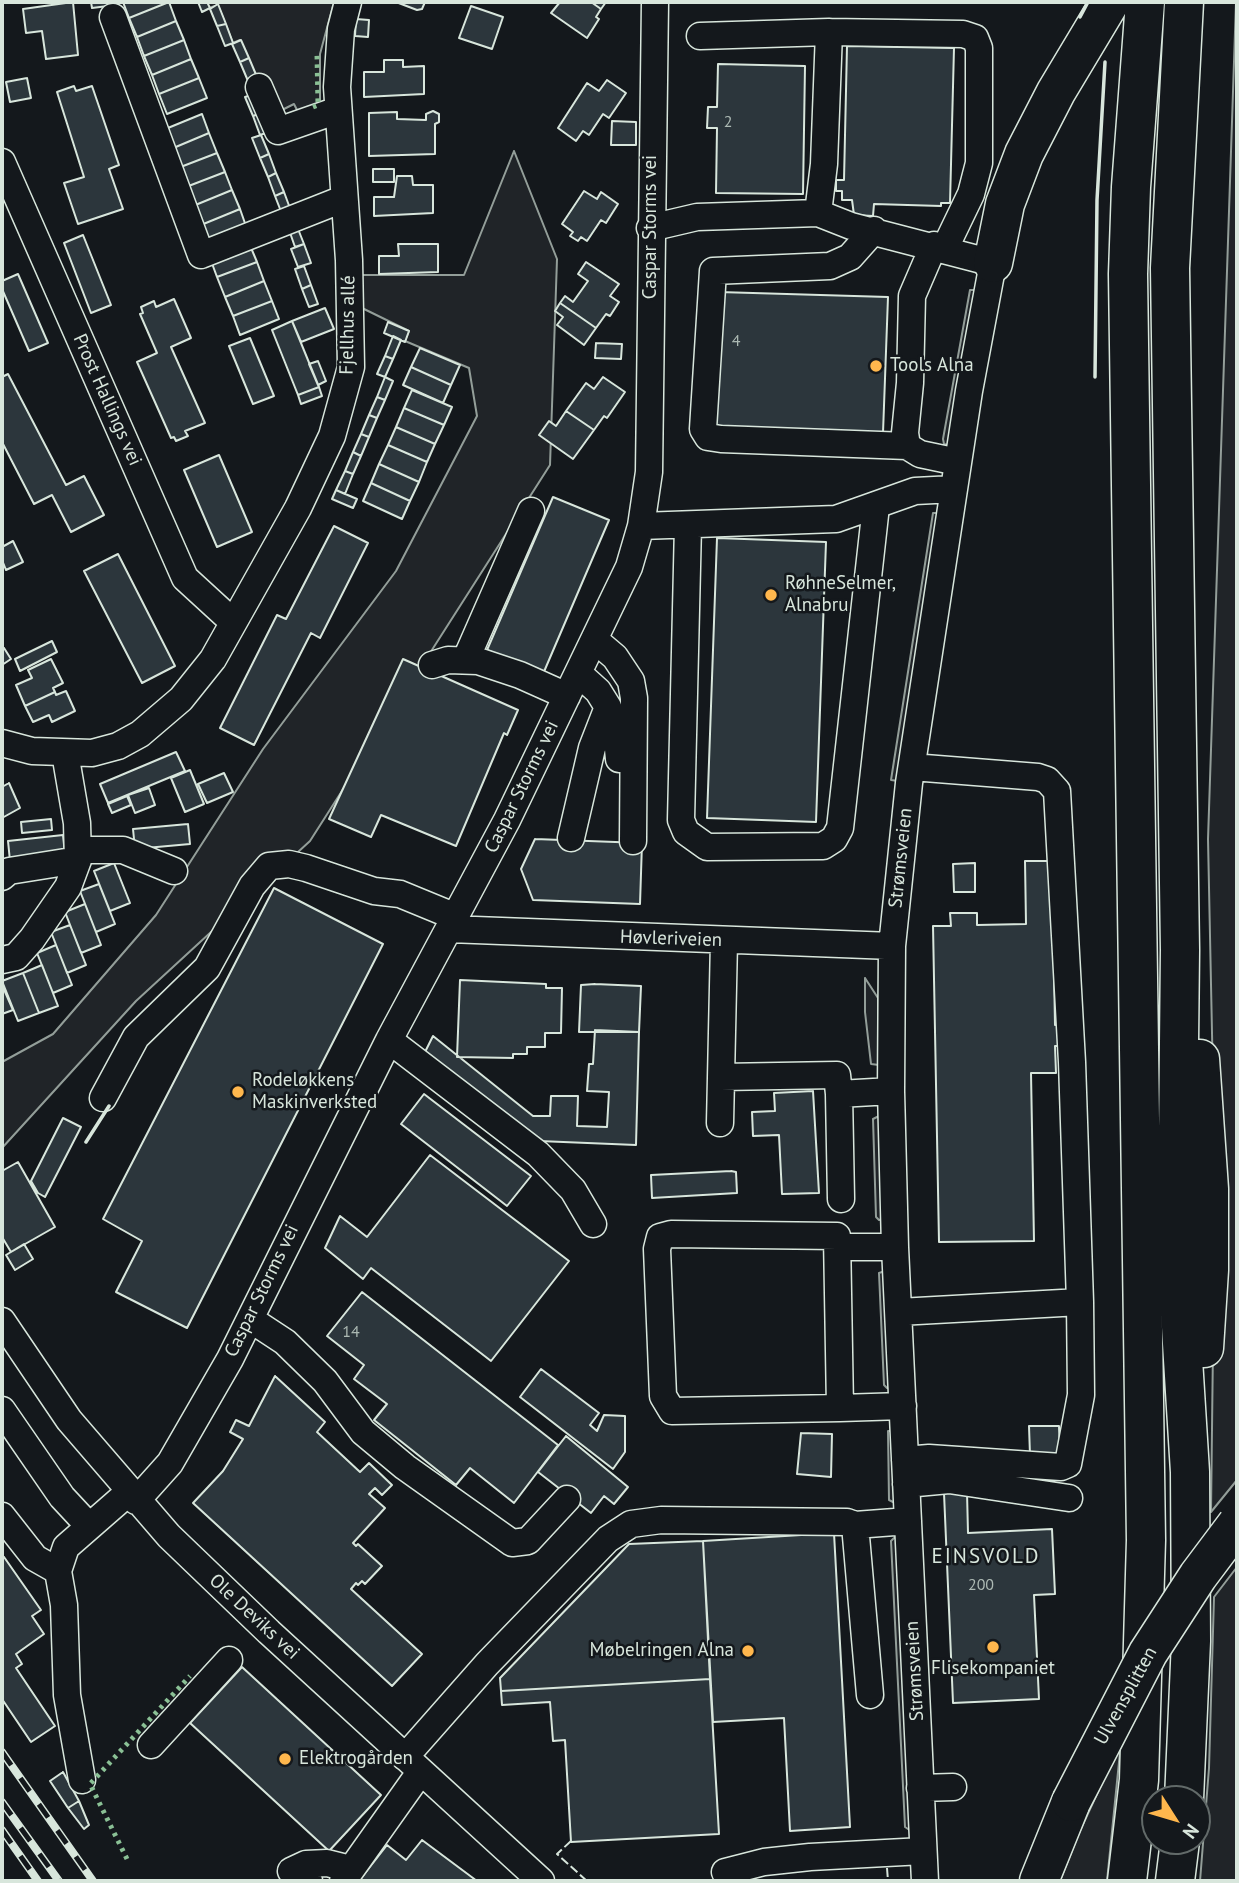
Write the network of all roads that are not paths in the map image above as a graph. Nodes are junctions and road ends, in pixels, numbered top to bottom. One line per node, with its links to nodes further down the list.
1 (348, 2): 10 (street, Fjellhus allé)
2 (655, 2): 14 (street, Caspar Storms vei)
3 (1110, 2): 17 (highway)
4 (1145, 2): 86 (highway)
5 (1185, 2): 74 (highway)
6 (113, 17): 12 (street)
7 (829, 32): 8 (street); 13 (street); 16 (street)
8 (700, 36)
9 (258, 87): 10 (street)
10 (338, 110): 12 (street, Fjellhus allé)
11 (2, 162): 25 (street, Prost Hallings vei)
12 (343, 200): 25 (street, Fjellhus allé)
13 (818, 213): 14 (street); 15 (street)
14 (650, 228): 24 (street, Caspar Storms vei)
15 (874, 230): 16 (street); 18 (street)
16 (940, 247): 17 (street); 18 (street)
17 (993, 263): 19 (street, Strømsveien)
18 (907, 446): 19 (street)
19 (958, 462): 20 (street, Strømsveien)
20 (954, 489): 21 (street); 33 (street, Strømsveien)
21 (876, 506): 23 (street); 23 (street)
22 (531, 512): 27 (street)
23 (688, 525): 24 (street)
24 (640, 526): 26 (street, Caspar Storms vei)
25 (233, 622): 32 (street, Fjellhus allé)
26 (595, 640): 29 (street, Caspar Storms vei); 30 (street)
27 (466, 659): 28 (street); 29 (street)
28 (432, 665)
29 (573, 685): 30 (street); 38 (street, Caspar Storms vei)
30 (608, 707): 34 (street)
31 (2, 743): 32 (street, Fjellhus allé)
32 (65, 753): 35 (street)
33 (912, 767): 40 (street, Strømsveien); 52 (street)
34 (571, 838)
35 (78, 855): 36 (street); 37 (street); 41 (street)
36 (174, 872)
37 (2, 877)
38 (452, 923): 39 (street, Høvleriveien); 42 (street, Caspar Storms vei); 46 (street, Høvleriveien)
39 (724, 941): 40 (street, Høvleriveien); 43 (street)
40 (892, 946): 44 (street, Strømsveien)
41 (2, 960)
42 (389, 1040): 49 (street); 54 (street, Caspar Storms vei)
43 (721, 1077): 45 (street); 47 (street)
44 (891, 1091): 45 (street); 51 (street, Strømsveien)
45 (839, 1094): 48 (street)
46 (103, 1098)
47 (720, 1123)
48 (841, 1199)
49 (593, 1224)
50 (837, 1247): 51 (street); 57 (street); 57 (street)
51 (895, 1247): 53 (street, Strømsveien)
52 (1080, 1302): 53 (street); 59 (street)
53 (899, 1311): 56 (street, Strømsveien)
54 (250, 1319): 60 (street, Caspar Storms vei); 62 (street)
55 (2, 1321): 60 (street, Ole Deviks vei)
56 (903, 1406): 57 (street); 59 (street, Strømsveien)
57 (840, 1408)
58 (2, 1410): 67 (street)
59 (906, 1472): 61 (street); 64 (street, Strømsveien)
60 (132, 1497): 67 (street, Caspar Storms vei); 72 (street, Ole Deviks vei)
61 (1069, 1498)
62 (567, 1499)
63 (2, 1516): 68 (street)
64 (908, 1521): 66 (street); 76 (street, Strømsveien)
65 (1237, 1524): 85 (highway, Ulvensplitten, bridge)
66 (855, 1525): 70 (street); 72 (street)
67 (89, 1526): 68 (street, Caspar Storms vei)
68 (58, 1571): 73 (street)
69 (229, 1660): 71 (street)
70 (870, 1695)
71 (151, 1745)
72 (413, 1764): 80 (street); 83 (street, Ole Deviks vei)
73 (82, 1780)
74 (1185, 1785)
75 (953, 1787): 76 (street)
76 (920, 1788): 77 (street, Strømsveien)
77 (923, 1852): 79 (street); 84 (street, Strømsveien)
78 (1178, 1855): 87 (highway)
79 (725, 1872)
80 (347, 1875): 81 (street); 82 (street)
81 (309, 1881)
82 (318, 1881)
83 (541, 1881)
84 (925, 1881)
85 (1039, 1881)
86 (1128, 1881)
87 (1175, 1881)

